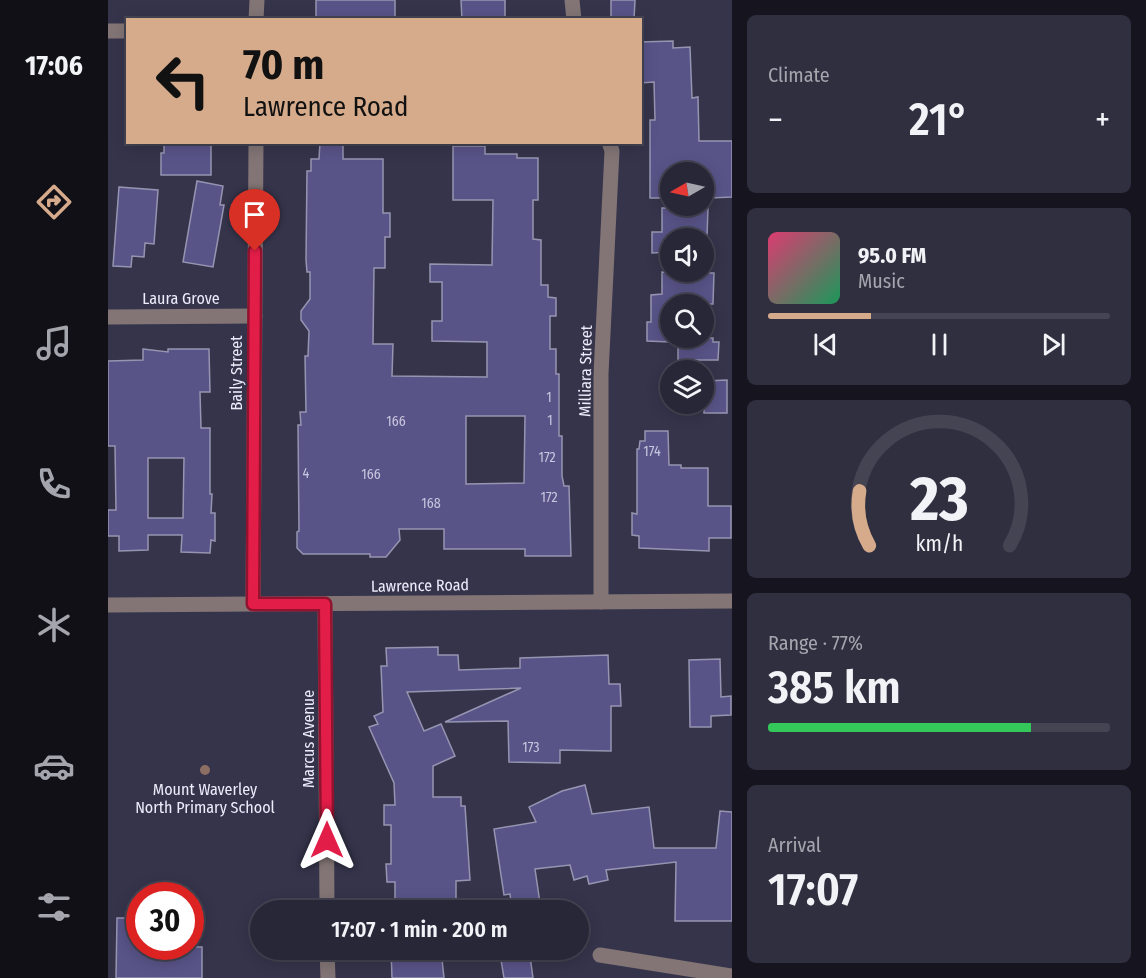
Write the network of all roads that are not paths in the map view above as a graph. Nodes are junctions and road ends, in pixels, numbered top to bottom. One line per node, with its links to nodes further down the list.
1 (257, 0): 3 (street)
2 (572, 0): 4 (street)
3 (256, 18)
4 (574, 18)
5 (108, 31): 6 (street)
6 (126, 31)
7 (256, 144): 9 (street, Baily Street)
8 (610, 144): 12 (street, Milliara Street)
9 (255, 315): 10 (street, Laura Grove); 13 (street, Baily Street)
10 (108, 317)
11 (732, 601): 12 (street, Lawrence Road)
12 (601, 602): 14 (street, Lawrence Road)
13 (253, 604): 14 (street, Lawrence Road); 15 (street, Lawrence Road)
14 (325, 604): 16 (street, Marcus Avenue)
15 (108, 605)
16 (327, 900)
17 (600, 955): 19 (street)
18 (327, 960): 20 (street)
19 (732, 976)
20 (328, 978)

